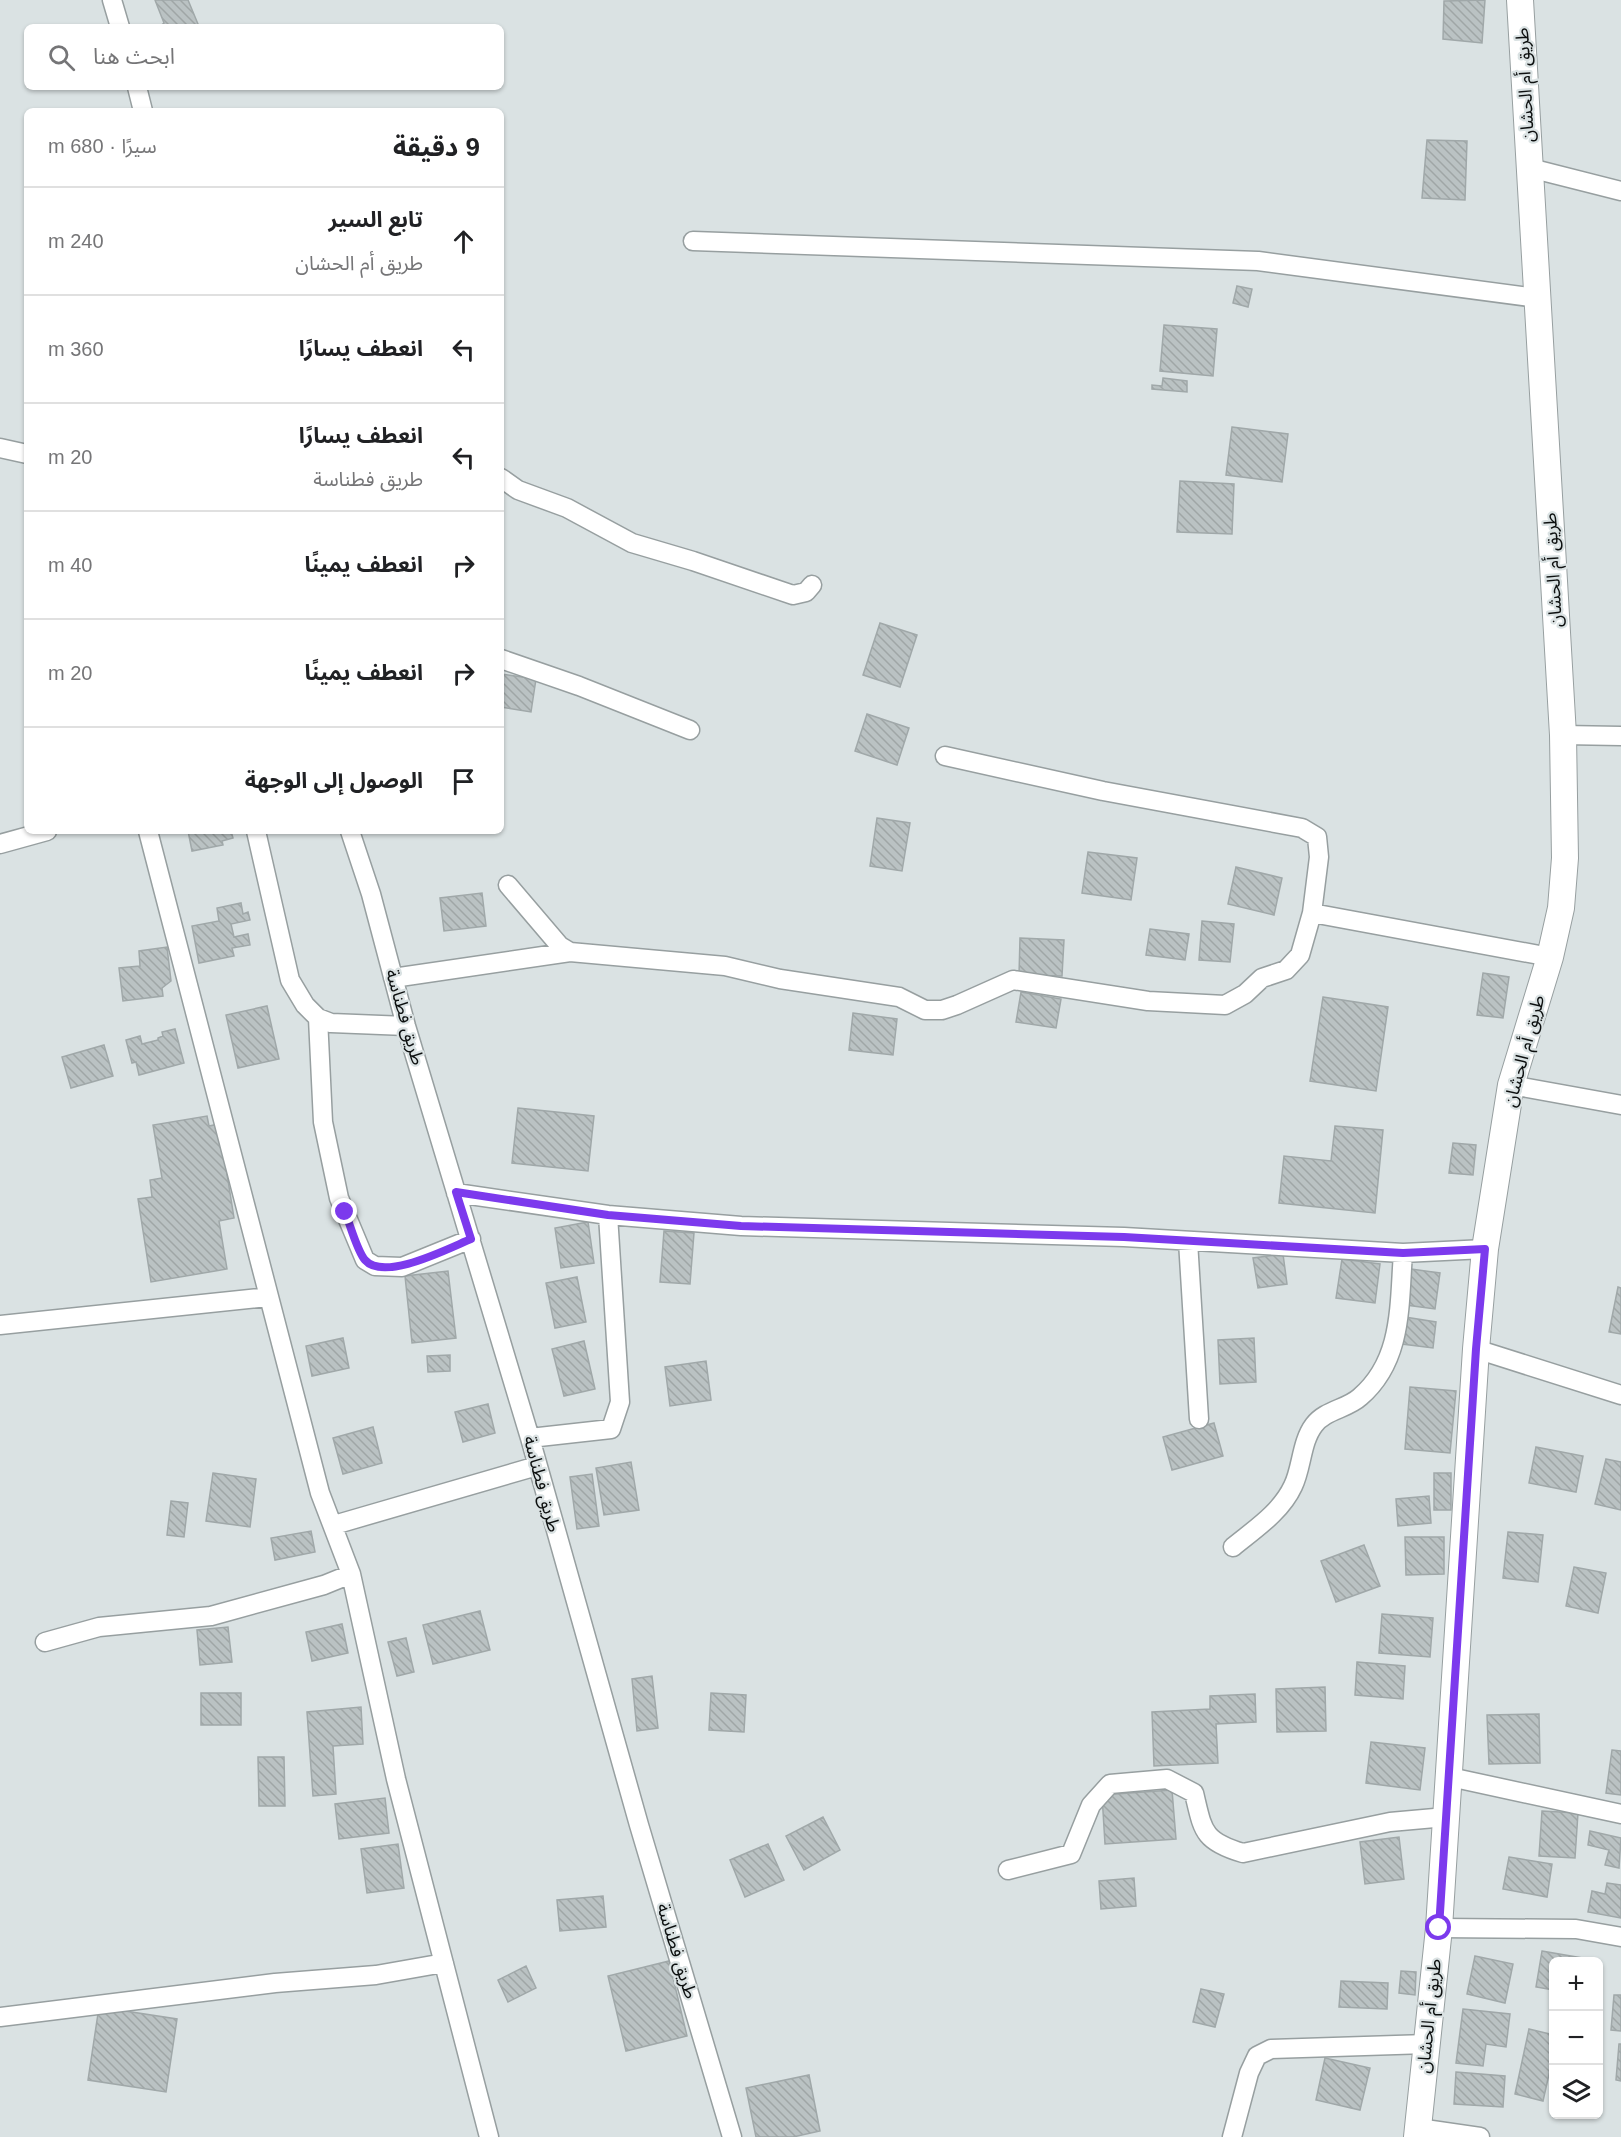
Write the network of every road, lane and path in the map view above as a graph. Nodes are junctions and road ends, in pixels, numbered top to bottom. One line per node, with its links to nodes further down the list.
1 (112, 0): 3 (street)
2 (1520, 0): 6 (street, طريق أم الحشان)
3 (119, 24)
4 (138, 90): 5 (street)
5 (142, 108)
6 (1530, 168): 7 (street); 9 (street, طريق أم الحشان)
7 (1621, 191)
8 (693, 241): 9 (street)
9 (1537, 298): 16 (street, طريق أم الحشان)
10 (0, 448): 11 (street)
11 (24, 453)
12 (504, 480): 13 (street)
13 (812, 585)
14 (504, 660): 15 (street)
15 (690, 730)
16 (1563, 735): 17 (street); 27 (street, طريق أم الحشان)
17 (1621, 736)
18 (945, 756): 25 (street)
19 (36, 834): 23 (street)
20 (149, 834): 39 (street)
21 (257, 834): 29 (street)
22 (351, 834): 28 (street, طريق فطناسة)
23 (0, 844)
24 (507, 885): 26 (street)
25 (1312, 913): 26 (street); 27 (street)
26 (570, 952): 28 (street)
27 (1550, 957): 31 (street, طريق أم الحشان)
28 (393, 978): 30 (street, طريق فطناسة)
29 (318, 1018): 30 (street); 35 (street)
30 (406, 1026): 33 (street, طريق فطناسة)
31 (1511, 1085): 32 (street); 37 (street, طريق أم الحشان)
32 (1621, 1105)
33 (456, 1192): 34 (street); 35 (street, طريق فطناسة)
34 (608, 1215): 36 (street); 44 (street)
35 (471, 1239): 44 (street, طريق فطناسة)
36 (1188, 1241): 38 (street); 43 (street)
37 (1485, 1249): 38 (street); 41 (street, طريق أم الحشان)
38 (1403, 1253): 47 (street)
39 (268, 1297): 40 (street); 46 (street)
40 (0, 1325)
41 (1476, 1349): 42 (street); 50 (street, طريق أم الحشان)
42 (1621, 1395)
43 (1199, 1419)
44 (530, 1438): 45 (street, طريق فطناسة)
45 (537, 1466): 46 (street); 61 (street, طريق فطناسة)
46 (334, 1525): 48 (street)
47 (1233, 1547)
48 (351, 1574): 49 (street); 56 (street)
49 (45, 1642)
50 (1450, 1777): 51 (street); 52 (street, طريق أم الحشان)
51 (1621, 1814)
52 (1446, 1817): 53 (street); 54 (street, طريق أم الحشان)
53 (1008, 1870)
54 (1439, 1928): 55 (street); 58 (street, طريق أم الحشان)
55 (1621, 1937)
56 (444, 1963): 57 (street); 60 (street)
57 (0, 2017)
58 (1427, 2044): 59 (street, طريق أم الحشان); 62 (street)
59 (1417, 2132): 63 (street)
60 (489, 2137)
61 (732, 2137)
62 (1232, 2137)
63 (1480, 2137)

